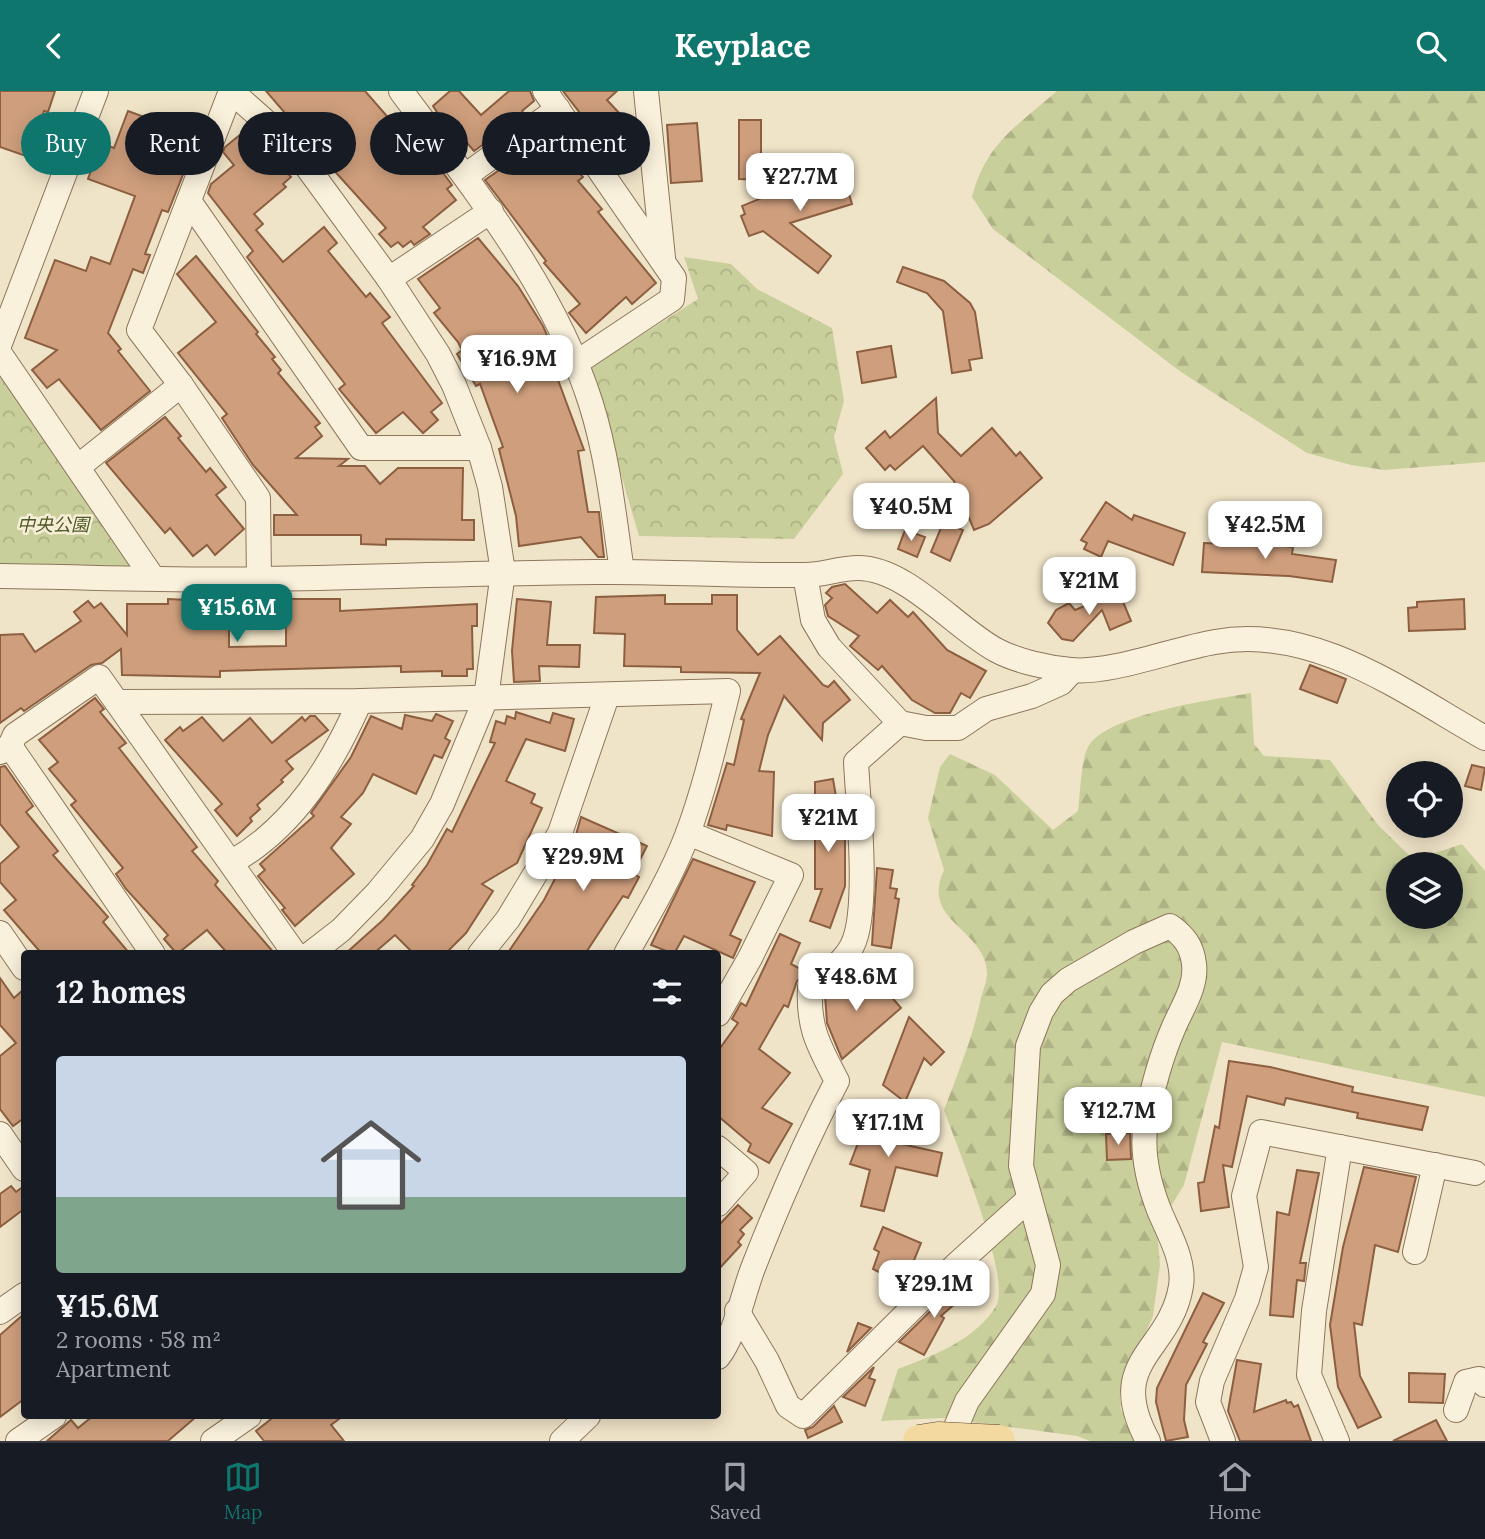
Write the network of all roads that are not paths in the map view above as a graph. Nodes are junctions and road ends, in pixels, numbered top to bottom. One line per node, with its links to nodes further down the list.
1 (96, 91): 11 (street)
2 (231, 91): 7 (street); 10 (street)
3 (401, 91): 6 (street)
4 (646, 91): 9 (street)
5 (552, 100): 6 (street); 9 (street)
6 (465, 176): 8 (street)
7 (189, 201): 14 (street); 15 (street)
8 (491, 211): 10 (street); 13 (street)
9 (663, 259): 13 (street)
10 (389, 279): 15 (street)
11 (0, 343)
12 (0, 354): 16 (street)
13 (576, 363): 18 (street)
14 (181, 385): 16 (street); 22 (street)
15 (479, 448): 17 (street)
16 (79, 466): 21 (street)
17 (503, 572): 18 (street); 22 (street); 25 (street)
18 (622, 572): 19 (street)
19 (805, 575): 23 (street); 28 (street)
20 (0, 576): 21 (street)
21 (153, 578): 22 (street)
22 (259, 579)
23 (1072, 671): 28 (street); 29 (street)
24 (607, 696): 25 (street); 31 (street); 37 (street)
25 (486, 698): 26 (street); 36 (street)
26 (360, 701): 27 (street); 32 (street)
27 (117, 702): 30 (street); 32 (street)
28 (900, 723): 51 (street)
29 (1485, 738)
30 (5, 749): 34 (street)
31 (688, 833): 38 (street); 40 (street)
32 (232, 862): 35 (street)
33 (0, 933): 39 (street)
34 (150, 950)
35 (292, 950)
36 (315, 950)
37 (483, 950)
38 (628, 950)
39 (21, 964)
40 (721, 1009)
41 (0, 1133): 44 (street)
42 (1340, 1147): 45 (street); 66 (street); 67 (street)
43 (721, 1151): 48 (street)
44 (16, 1159)
45 (1435, 1165): 46 (street); 49 (street)
46 (1475, 1173)
47 (1029, 1199): 51 (street); 63 (street); 65 (street)
48 (721, 1201)
49 (1415, 1252)
50 (21, 1297): 52 (street)
51 (737, 1311): 53 (street)
52 (0, 1312)
53 (721, 1353)
54 (1485, 1385): 55 (street)
55 (1456, 1410)
56 (50, 1419): 59 (street)
57 (245, 1419): 60 (street)
58 (585, 1419): 61 (street)
59 (18, 1441)
60 (213, 1441)
61 (562, 1441)
62 (919, 1441): 64 (main road, bridge)
63 (950, 1441)
64 (999, 1441)
65 (1148, 1441)
66 (1223, 1441)
67 (1337, 1441)

